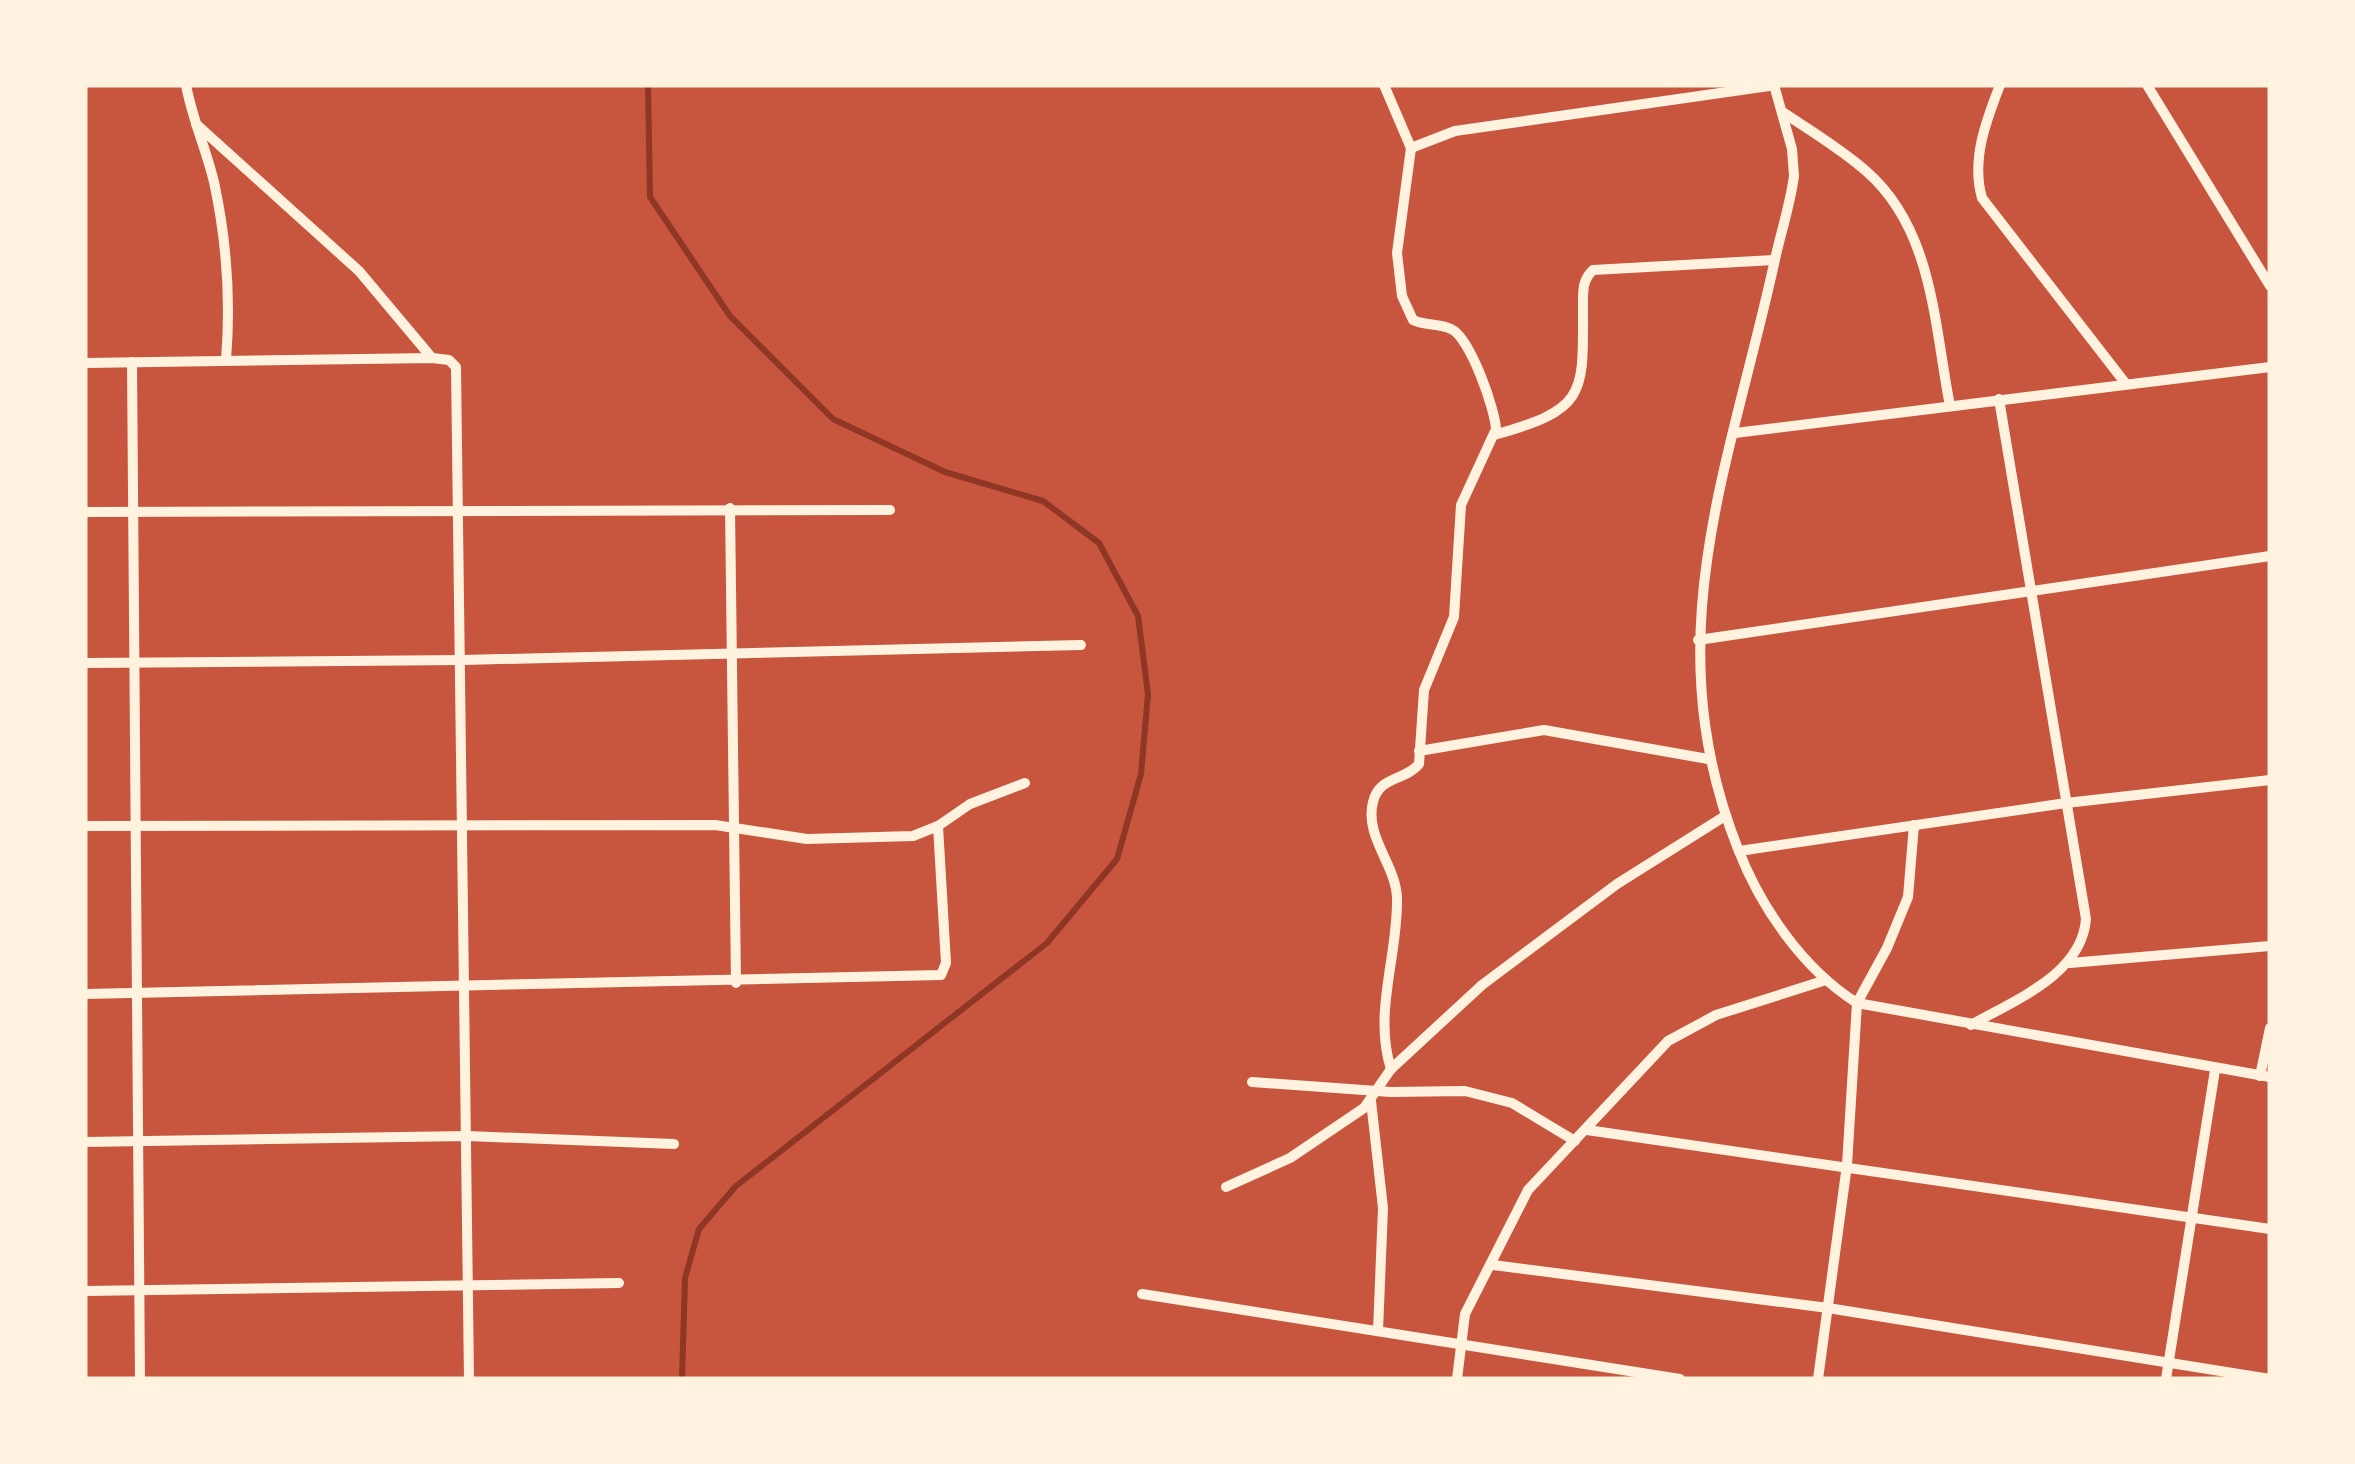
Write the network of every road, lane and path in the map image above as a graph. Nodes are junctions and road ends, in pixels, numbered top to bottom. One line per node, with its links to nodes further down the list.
1 (186, 85): 7 (street)
2 (1384, 85): 8 (street)
3 (1775, 85): 6 (street); 8 (street)
4 (2000, 85): 16 (street)
5 (2146, 85): 10 (street)
6 (1783, 112): 9 (street); 18 (street)
7 (196, 124): 11 (street); 12 (street)
8 (1411, 148): 20 (street)
9 (1774, 260): 19 (street); 20 (street)
10 (2270, 286)
11 (432, 358): 12 (street); 22 (street)
12 (226, 360): 13 (street)
13 (132, 362): 14 (street); 25 (street)
14 (85, 363)
15 (2270, 367): 16 (street)
16 (2126, 384): 17 (street)
17 (1998, 399): 18 (street); 27 (street)
18 (1950, 406): 19 (street)
19 (1734, 433): 28 (street)
20 (1494, 435): 34 (street)
21 (730, 508): 22 (street); 23 (street); 30 (street)
22 (461, 510): 25 (street); 31 (street)
23 (890, 510)
24 (85, 512): 25 (street)
25 (134, 512): 32 (street)
26 (2270, 556): 27 (street)
27 (2029, 594): 28 (street); 38 (street)
28 (1698, 640): 35 (street)
29 (1081, 645): 30 (street)
30 (732, 656): 31 (street); 44 (street)
31 (462, 660): 32 (street); 40 (street)
32 (133, 662): 33 (street); 43 (street)
33 (85, 663)
34 (1419, 750): 35 (street); 57 (street)
35 (1708, 759): 39 (street)
36 (2270, 780): 38 (street)
37 (1025, 783): 45 (street)
38 (2066, 803): 41 (street); 48 (street)
39 (1725, 816): 46 (street); 57 (street)
40 (464, 825): 43 (street); 44 (street); 51 (street)
41 (1914, 825): 46 (street); 54 (street)
42 (85, 826): 43 (street)
43 (136, 826): 52 (street)
44 (734, 826): 45 (street); 50 (street)
45 (938, 826): 50 (street)
46 (1739, 851): 49 (street)
47 (2270, 946): 48 (street)
48 (2070, 963): 55 (street)
49 (1826, 980): 54 (street); 62 (street)
50 (736, 982): 51 (street)
51 (465, 987): 52 (street); 63 (street)
52 (137, 992): 53 (street); 66 (street)
53 (85, 994)
54 (1857, 1003): 55 (street); 68 (street)
55 (1971, 1025): 58 (street)
56 (2270, 1028): 59 (street)
57 (1390, 1069): 61 (street)
58 (2215, 1070): 59 (street); 70 (street)
59 (2265, 1076)
60 (1252, 1082): 61 (street)
61 (1374, 1096): 64 (street); 69 (street); 79 (street)
62 (1587, 1130): 64 (street); 68 (street)
63 (466, 1136): 66 (street); 67 (street); 74 (street)
64 (1575, 1141): 72 (street)
65 (85, 1142): 66 (street)
66 (138, 1142): 75 (street)
67 (674, 1144)
68 (1847, 1165): 70 (street); 78 (street)
69 (1226, 1186)
70 (2192, 1215): 71 (street); 81 (street)
71 (2270, 1229)
72 (1493, 1265): 78 (street); 80 (street)
73 (619, 1282): 74 (street)
74 (468, 1285): 75 (street); 83 (street)
75 (140, 1290): 76 (street); 82 (street)
76 (85, 1292)
77 (1142, 1294): 79 (street)
78 (1828, 1308): 81 (street); 86 (street)
79 (1378, 1331): 80 (street)
80 (1459, 1344): 84 (street); 85 (street)
81 (2168, 1361): 87 (street); 88 (street)
82 (140, 1379)
83 (469, 1379)
84 (1457, 1379)
85 (1680, 1379)
86 (1818, 1379)
87 (2166, 1379)
88 (2270, 1379)

